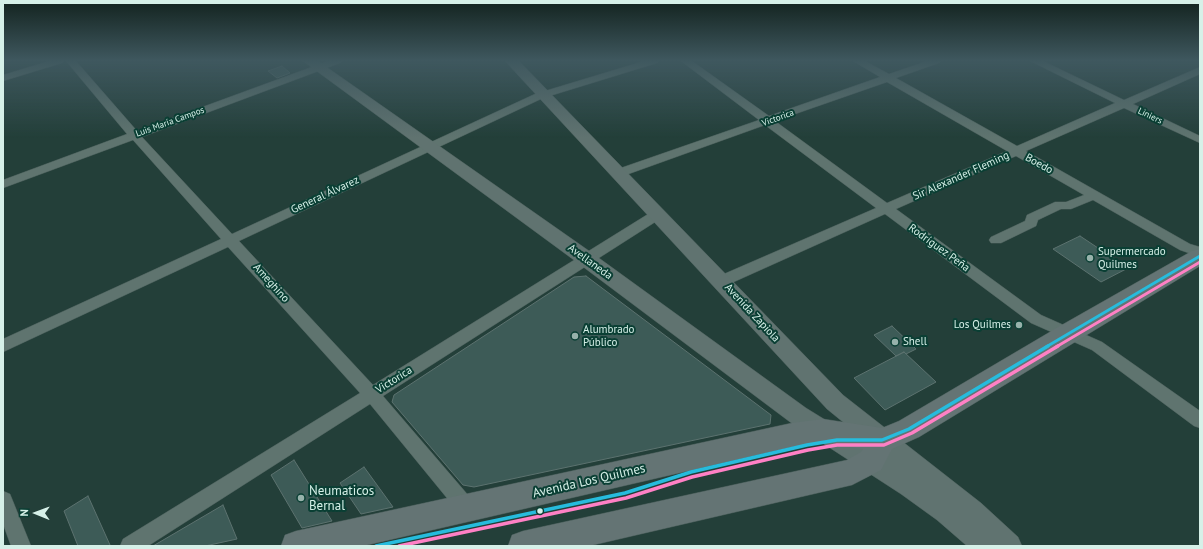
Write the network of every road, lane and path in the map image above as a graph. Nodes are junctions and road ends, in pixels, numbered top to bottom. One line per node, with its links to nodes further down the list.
1 (93, 87): 14 (street, Ameghino)
2 (257, 87): 14 (street, Luis María Campos)
3 (347, 87): 16 (main road, Avellaneda)
4 (537, 87): 11 (main road, Avenida Zapiola)
5 (569, 87): 11 (street, General Álvarez)
6 (720, 87): 13 (street, Rodríguez Peña)
7 (864, 87): 13 (street, Victorica)
8 (902, 87): 17 (street, Boedo)
9 (1088, 87): 12 (street, Liniers)
10 (1163, 87): 12 (street, Sir Alexander Fleming)
11 (544, 94): 16 (street, General Álvarez); 18 (main road, Avenida Zapiola)
12 (1124, 104): 15 (street, Liniers); 17 (street, Sir Alexander Fleming)
13 (768, 122): 18 (street, Victorica); 21 (street, Rodríguez Peña)
14 (134, 135): 19 (street, Luis María Campos); 23 (street, Ameghino)
15 (1200, 140)
16 (430, 146): 23 (street, General Álvarez); 27 (main road, Avellaneda)
17 (1017, 152): 20 (street, Boedo); 21 (street, Sir Alexander Fleming)
18 (619, 173): 22 (main road, Avenida Zapiola)
19 (3, 184)
20 (1094, 195): 24 (street); 25 (street, Boedo)
21 (886, 210): 28 (street, Sir Alexander Fleming); 29 (street, Rodríguez Peña)
22 (658, 214): 27 (street, Victorica); 28 (main road, Avenida Zapiola)
23 (231, 239): 30 (street, General Álvarez); 31 (street, Ameghino)
24 (996, 240)
25 (1200, 252)
26 (1200, 256): 29 (main road)
27 (585, 258): 31 (street, Victorica); 33 (main road, Avellaneda)
28 (722, 281): 34 (main road, Avenida Zapiola)
29 (1068, 333): 32 (street, Rodríguez Peña); 34 (main road)
30 (3, 346)
31 (371, 394): 36 (street, Ameghino); 38 (street, Victorica)
32 (1200, 421)
33 (823, 431): 34 (main road, Avenida Los Quilmes); 36 (main road, Avenida Los Quilmes)
34 (877, 451): 40 (main road); 41 (main road, Avenida Zapiola); 42 (main road, Avenida Zapiola)
35 (3, 500): 37 (street)
36 (467, 508): 39 (main road, Avenida Los Quilmes)
37 (22, 546)
38 (130, 546)
39 (296, 546)
40 (523, 546)
41 (987, 546)
42 (1010, 546)

